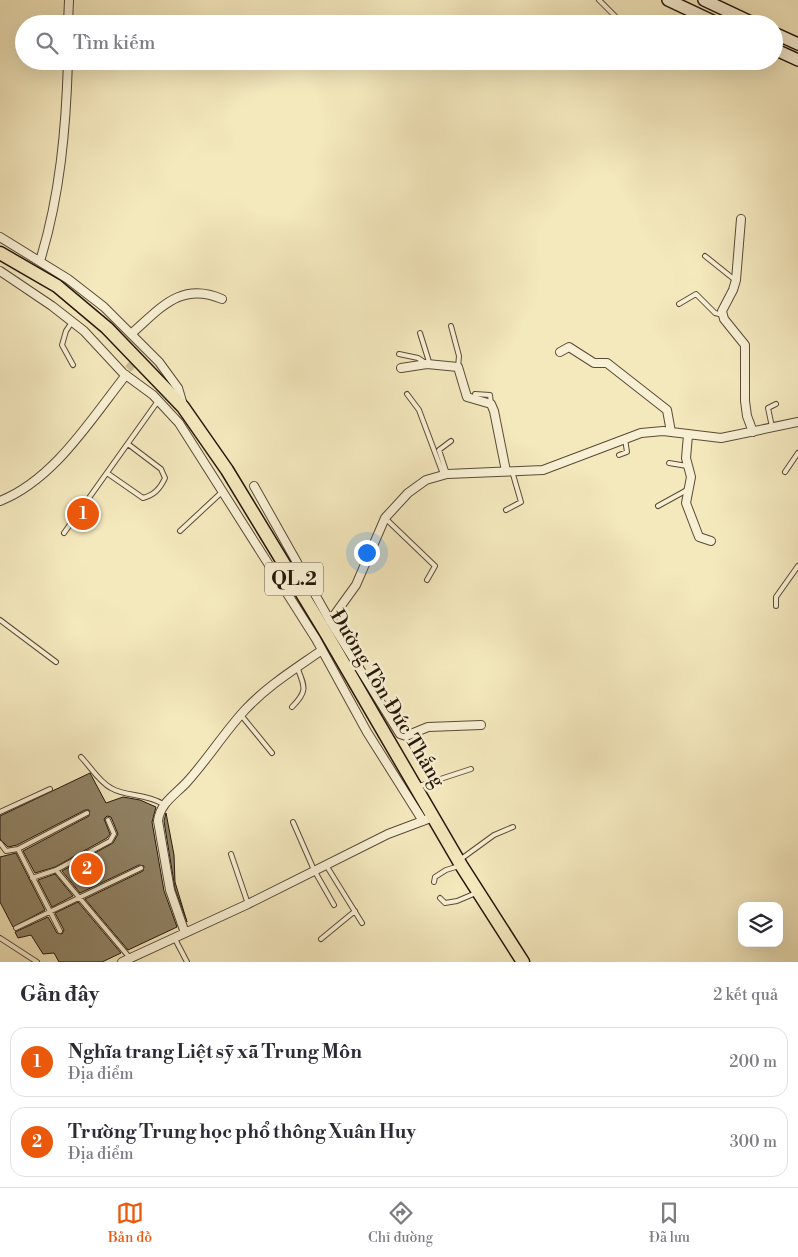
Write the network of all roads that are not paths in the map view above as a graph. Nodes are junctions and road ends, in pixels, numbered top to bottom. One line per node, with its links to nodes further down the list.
1 (69, 0): 5 (street)
2 (599, 0): 6 (lane)
3 (668, 0): 7 (main road)
4 (704, 0): 8 (main road)
5 (68, 15)
6 (614, 15)
7 (700, 15)
8 (736, 15)
9 (783, 37): 10 (main road)
10 (798, 44)
11 (783, 53): 12 (main road)
12 (798, 60)
13 (68, 70): 18 (street)
14 (741, 219): 20 (street)
15 (0, 238): 18 (street)
16 (0, 253): 38 (highway, Đường Tôn Đức Thắng / QL.2)
17 (705, 256): 20 (lane)
18 (40, 261): 27 (street)
19 (0, 271): 24 (street)
20 (736, 280): 23 (street)
21 (222, 299): 27 (street)
22 (678, 304): 23 (lane)
23 (723, 315): 45 (street)
24 (72, 322): 31 (lane); 34 (street)
25 (451, 326): 32 (lane)
26 (420, 333): 30 (lane)
27 (131, 334): 38 (street)
28 (560, 352): 44 (street)
29 (400, 354): 30 (lane)
30 (428, 365): 32 (street); 33 (street)
31 (73, 366)
32 (458, 367): 39 (street)
33 (400, 368)
34 (126, 372): 37 (street); 61 (street)
35 (407, 394): 57 (lane)
36 (475, 394): 39 (lane)
37 (158, 400): 41 (street); 49 (lane)
38 (179, 402): 41 (street); 72 (highway, Đường Tôn Đức Thắng / QL.2)
39 (491, 404): 54 (street)
40 (776, 404): 43 (lane)
41 (165, 407): 60 (street)
42 (798, 422): 43 (street)
43 (772, 428): 45 (street)
44 (671, 432): 46 (street); 47 (street)
45 (753, 432): 46 (street)
46 (688, 435): 53 (street)
47 (625, 439): 51 (lane); 54 (street)
48 (451, 441): 57 (lane)
49 (128, 444): 56 (lane); 56 (lane)
50 (798, 453): 55 (lane)
51 (619, 455)
52 (669, 463): 53 (lane)
53 (688, 466): 59 (street)
54 (509, 471): 57 (street); 63 (lane)
55 (785, 472)
56 (107, 473): 66 (lane)
57 (445, 474): 64 (street)
58 (254, 486): 72 (street)
59 (688, 490): 62 (lane); 67 (street)
60 (223, 491): 65 (lane); 72 (street)
61 (0, 501)
62 (658, 506)
63 (506, 510)
64 (385, 518): 69 (lane); 72 (street)
65 (180, 530)
66 (64, 533)
67 (711, 541)
68 (798, 566): 70 (lane)
69 (427, 580)
70 (776, 606)
71 (0, 620): 74 (lane)
72 (327, 630): 73 (street); 78 (street); 82 (highway, Đường Tôn Đức Thắng / QL.2)
73 (322, 650): 75 (street); 87 (street)
74 (56, 662)
75 (297, 668): 76 (lane); 77 (street)
76 (292, 707)
77 (241, 715): 79 (lane); 84 (street)
78 (481, 725)
79 (272, 752)
80 (81, 756): 84 (lane)
81 (471, 769): 82 (lane)
82 (417, 787): 87 (highway, Đường Tôn Đức Thắng / QL.2)
83 (50, 789): 85 (lane)
84 (164, 804): 111 (street)
85 (0, 812)
86 (87, 813): 92 (lane)
87 (429, 818): 94 (highway, Đường Tôn Đức Thắng / QL.2); 95 (street)
88 (108, 820): 97 (lane)
89 (293, 822): 98 (lane)
90 (513, 827): 94 (lane)
91 (0, 843): 92 (lane)
92 (18, 849): 99 (lane)
93 (231, 854): 104 (lane)
94 (460, 863): 100 (lane); 101 (highway, Đường Tôn Đức Thắng / QL.2)
95 (326, 865): 98 (street); 106 (lane)
96 (141, 868): 102 (lane)
97 (56, 870): 99 (lane); 102 (lane)
98 (314, 870): 104 (street); 105 (lane)
99 (32, 878): 107 (lane)
100 (434, 882)
101 (478, 892): 103 (lane); 119 (highway, Đường Tôn Đức Thắng / QL.2)
102 (79, 898): 107 (lane); 115 (lane)
103 (440, 898)
104 (248, 904): 111 (street)
105 (334, 905)
106 (355, 911): 108 (lane); 114 (lane)
107 (49, 912): 109 (lane); 110 (lane)
108 (362, 923)
109 (16, 928)
110 (60, 931)
111 (185, 933): 113 (street)
112 (0, 938): 116 (lane)
113 (175, 939): 115 (street); 118 (lane)
114 (321, 940)
115 (130, 958): 117 (street)
116 (37, 962)
117 (122, 962)
118 (187, 962)
119 (523, 962)

